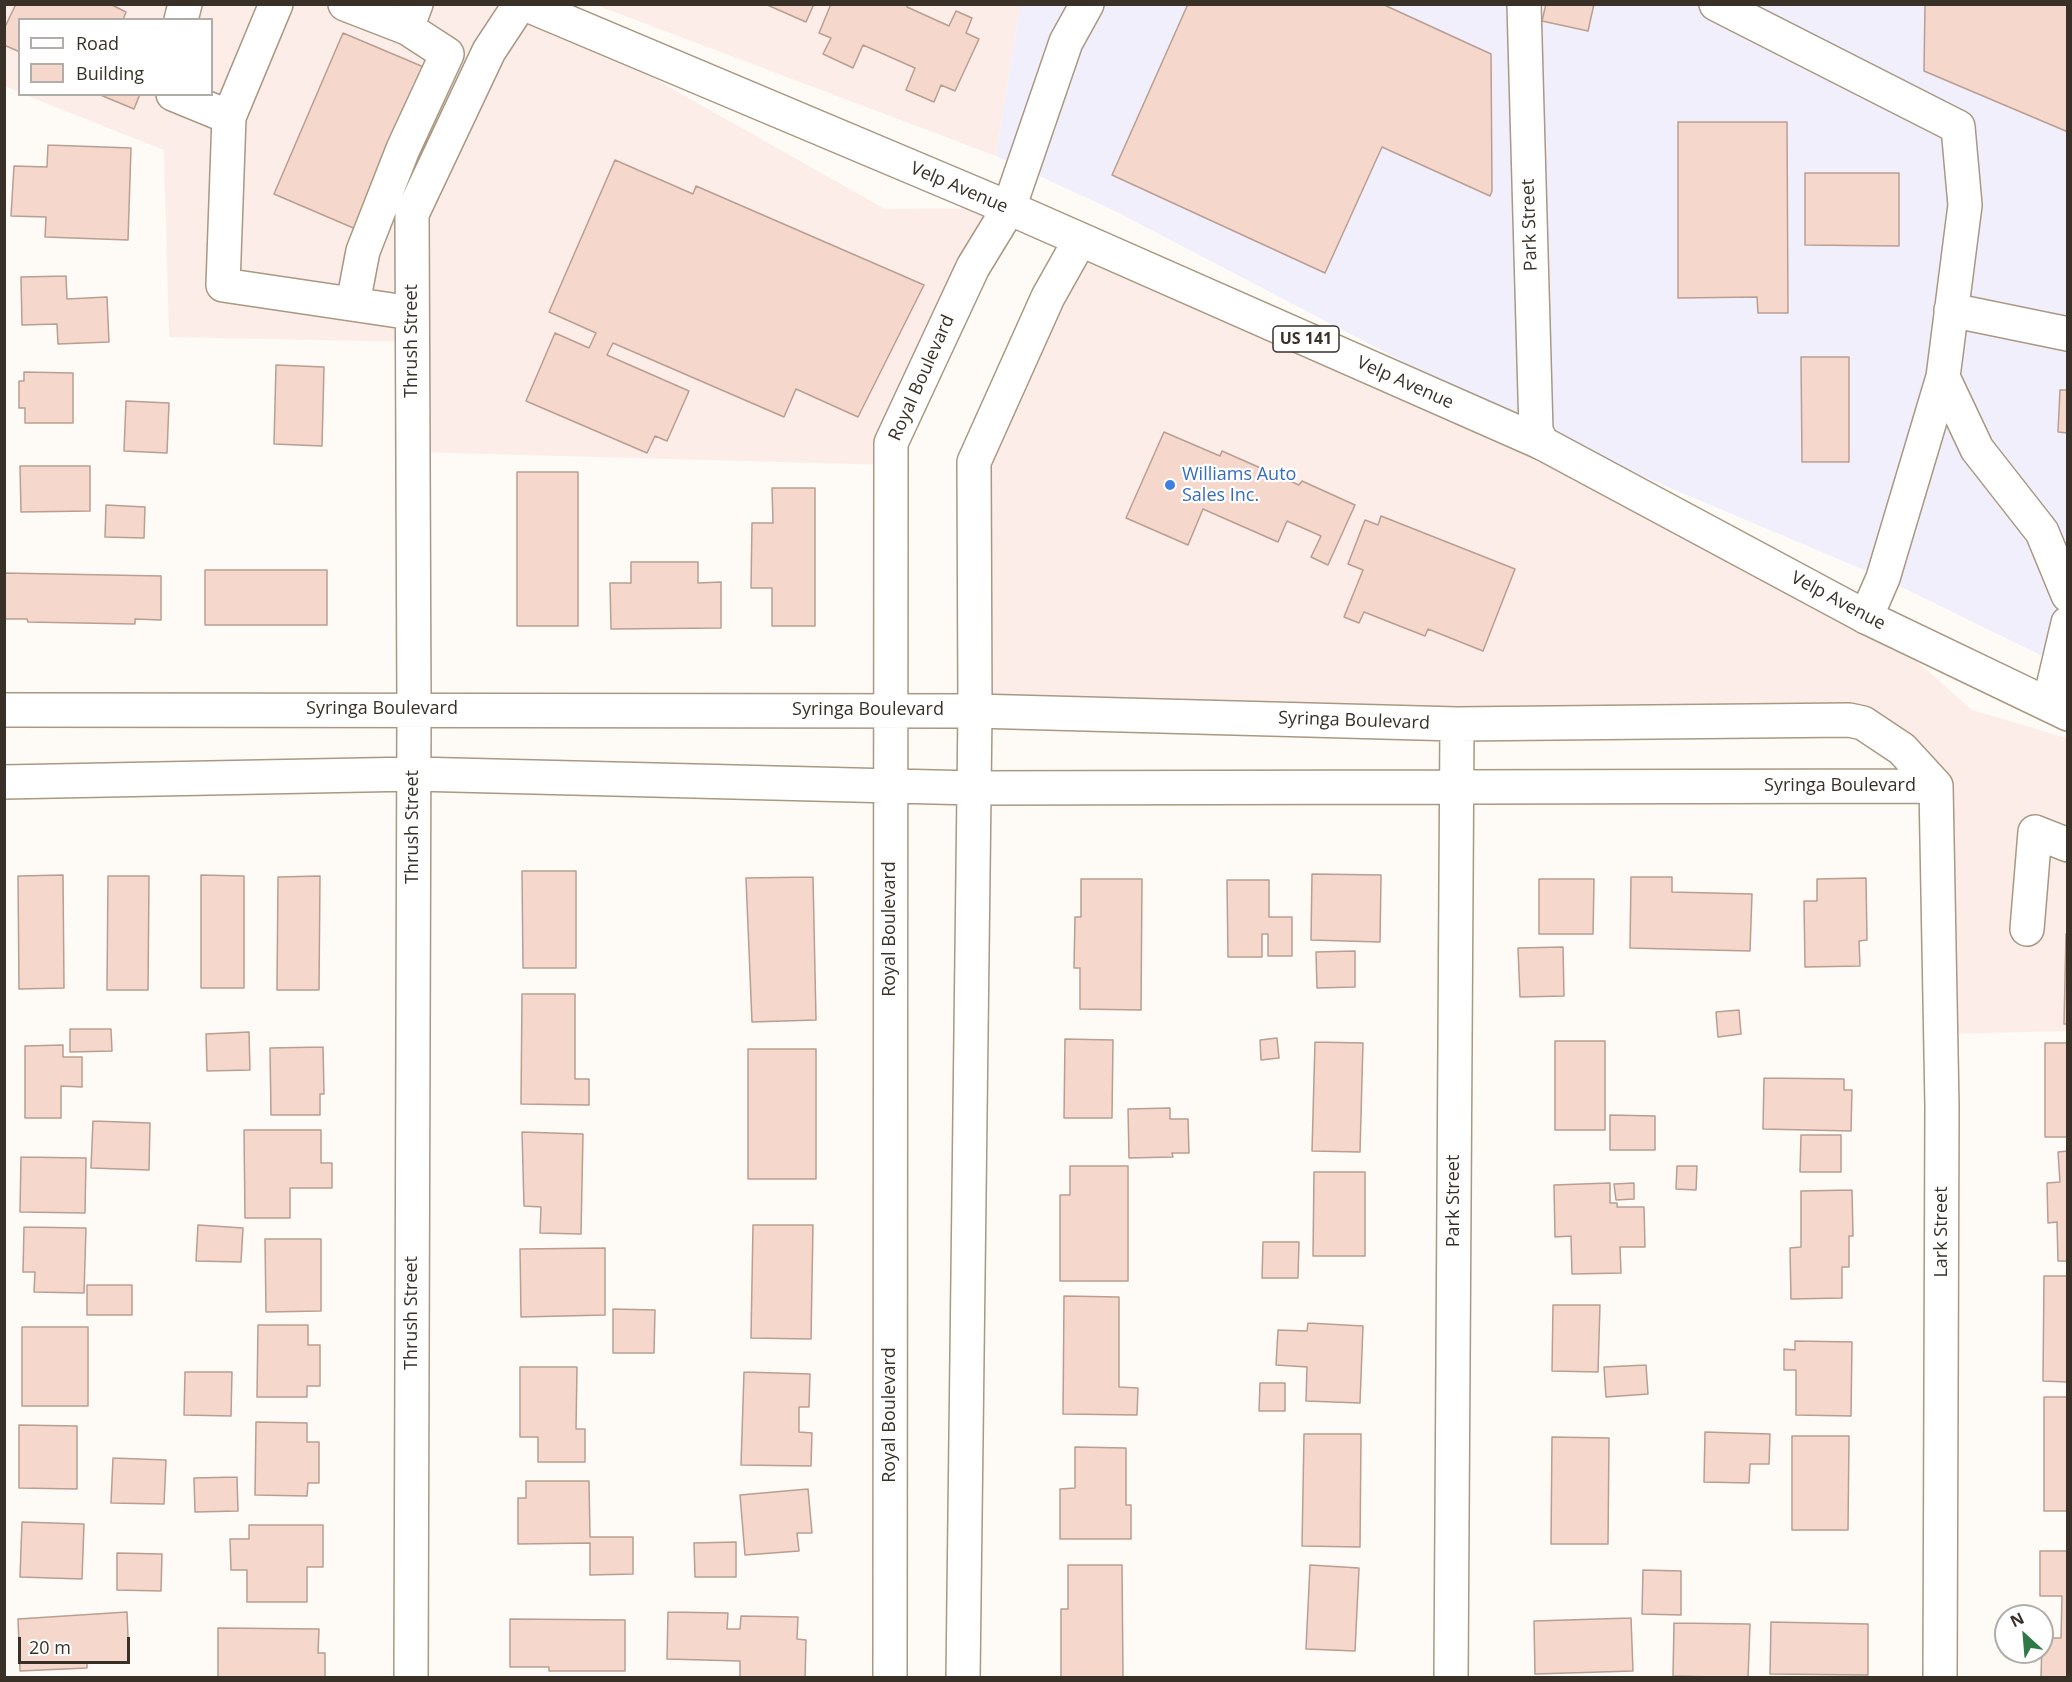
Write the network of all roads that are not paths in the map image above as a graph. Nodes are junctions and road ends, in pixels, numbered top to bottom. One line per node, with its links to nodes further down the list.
1 (276, 4): 9 (street)
2 (345, 4): 7 (street)
3 (523, 4): 11 (street, Thrush Street); 12 (street, Velp Avenue / US 141)
4 (1087, 4): 12 (street, Royal Boulevard)
5 (1524, 4): 19 (street, Park Street)
6 (1716, 4): 15 (street)
7 (411, 16): 10 (street)
8 (178, 96): 9 (street)
9 (229, 117): 14 (street)
10 (403, 149): 11 (street); 14 (street)
11 (434, 166): 16 (street, Thrush Street)
12 (1009, 208): 13 (street, Velp Avenue / US 141); 26 (street, Royal Boulevard)
13 (1080, 240): 19 (street, Velp Avenue / US 141); 27 (street)
14 (353, 303): 16 (street)
15 (1952, 310): 17 (street); 18 (street)
16 (412, 313): 23 (street, Thrush Street)
17 (2067, 334)
18 (1943, 377): 20 (street); 21 (street)
19 (1542, 443): 21 (street, Velp Avenue / US 141)
20 (2067, 595)
21 (1866, 617): 24 (street, Velp Avenue / US 141)
22 (2067, 623): 24 (street)
23 (414, 709): 25 (street, Syringa Boulevard); 26 (street, Syringa Boulevard); 29 (street, Thrush Street)
24 (2058, 709)
25 (4, 710)
26 (891, 711): 27 (street, Syringa Boulevard); 31 (street, Royal Boulevard)
27 (975, 711): 28 (street, Syringa Boulevard); 33 (street)
28 (1457, 724): 32 (street, Syringa Boulevard); 34 (street, Park Street)
29 (414, 774): 30 (street, Syringa Boulevard); 31 (street, Syringa Boulevard); 37 (street, Thrush Street)
30 (4, 782)
31 (890, 786): 33 (street, Syringa Boulevard); 38 (street, Royal Boulevard)
32 (1936, 786): 34 (street, Syringa Boulevard); 41 (street, Lark Street)
33 (974, 788): 34 (street, Syringa Boulevard); 39 (street)
34 (1456, 788): 40 (street, Park Street)
35 (2067, 845): 36 (street)
36 (2027, 929)
37 (411, 1677)
38 (890, 1677)
39 (963, 1677)
40 (1452, 1677)
41 (1940, 1677)

